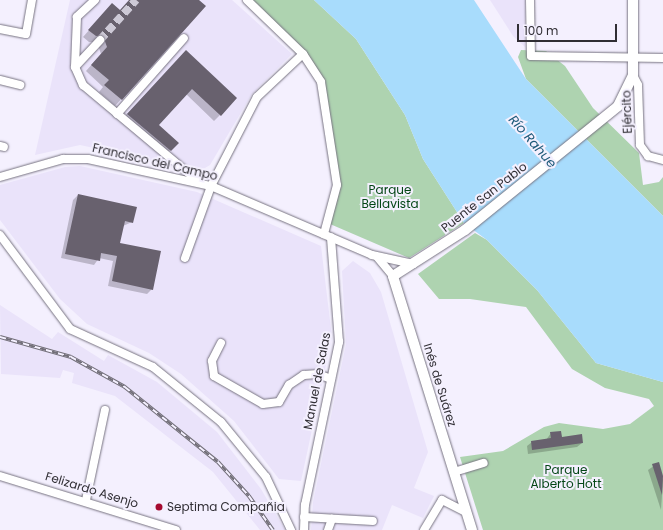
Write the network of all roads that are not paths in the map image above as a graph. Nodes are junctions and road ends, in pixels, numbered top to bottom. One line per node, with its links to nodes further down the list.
1 (32, 0): 6 (street)
2 (95, 0): 12 (street)
3 (247, 0): 9 (street)
4 (530, 0): 10 (street)
5 (633, 0): 10 (main road, Puente San Pablo)
6 (0, 29)
7 (184, 38): 16 (street)
8 (100, 40): 12 (street)
9 (303, 54): 20 (street); 22 (street)
10 (633, 58): 11 (street); 13 (main road, Puente San Pablo)
11 (663, 58)
12 (75, 67): 16 (street)
13 (633, 74): 17 (street, Ejército); 25 (main road, Puente San Pablo)
14 (0, 80): 15 (street)
15 (20, 84)
16 (117, 114): 19 (street)
17 (663, 160)
18 (0, 177): 19 (street, Francisco del Campo)
19 (201, 183): 20 (street, Francisco del Campo)
20 (211, 186): 22 (street, Francisco del Campo); 24 (street)
21 (0, 235): 39 (street)
22 (328, 235): 23 (street, Francisco del Campo); 28 (street, Manuel de Salas)
23 (372, 255): 25 (street, Francisco del Campo); 26 (street, Inés de Suárez)
24 (185, 258)
25 (413, 264): 26 (main road, Puente San Pablo)
26 (393, 276): 31 (main road, Inés de Suárez)
27 (221, 343): 28 (street)
28 (332, 379): 35 (street, Manuel de Salas)
29 (105, 410): 33 (street)
30 (484, 463): 31 (street)
31 (454, 472): 34 (main road, Inés de Suárez)
32 (0, 476): 33 (street, Felizardo Asenjo)
33 (86, 500): 38 (street, Felizardo Asenjo)
34 (466, 512): 42 (street); 43 (main road, Inés de Suárez)
35 (304, 517): 36 (street); 40 (street, Manuel de Salas)
36 (332, 518): 37 (street); 41 (street)
37 (373, 521)
38 (176, 530)
39 (291, 530)
40 (304, 530)
41 (328, 530)
42 (424, 530)
43 (472, 530)

